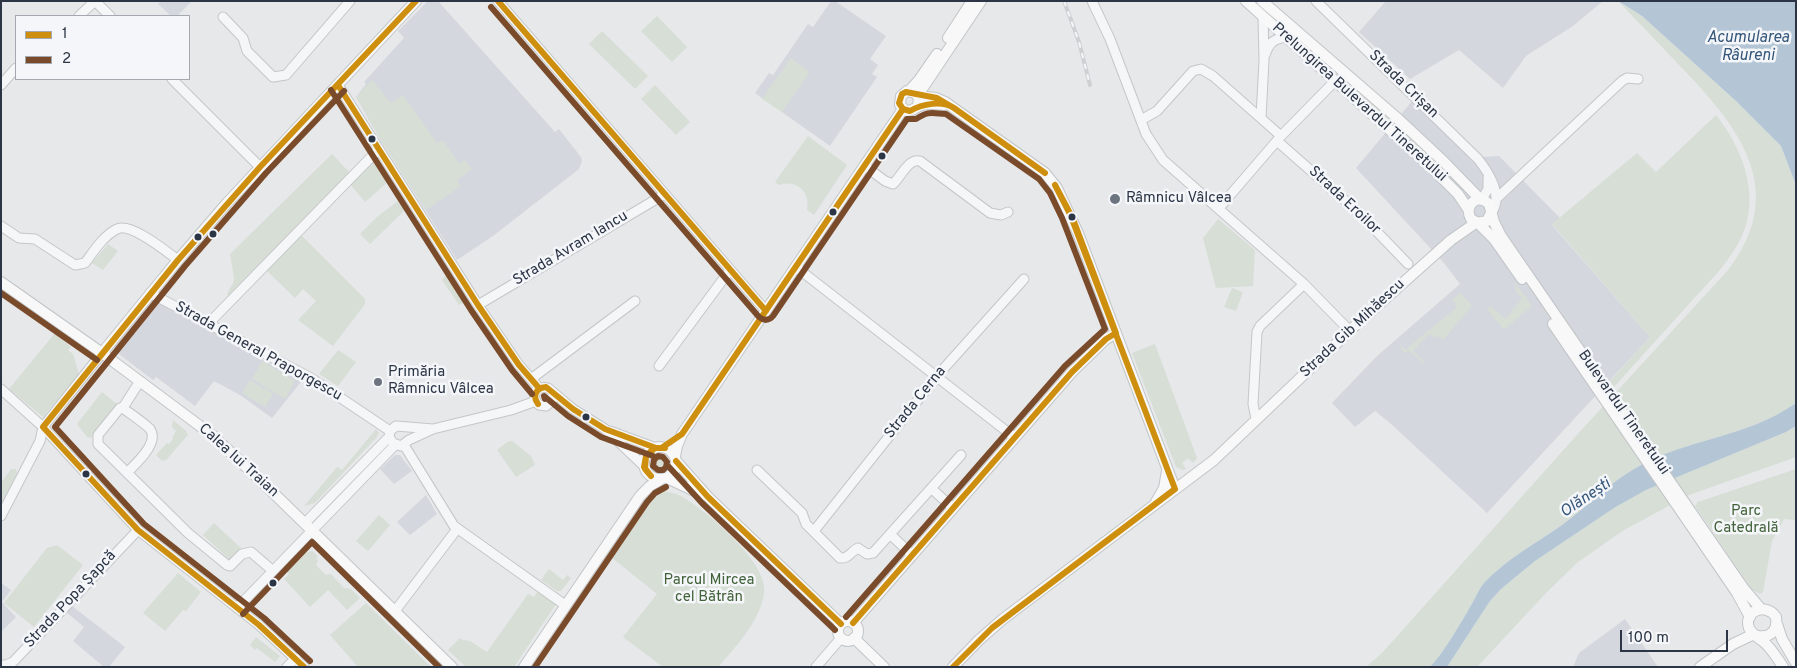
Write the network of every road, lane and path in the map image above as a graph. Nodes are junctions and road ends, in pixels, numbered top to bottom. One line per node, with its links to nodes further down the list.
1 (95, 1): 11 (street); 12 (street)
2 (498, 1): 35 (street)
3 (972, 1): 16 (main road)
4 (981, 1): 16 (main road)
5 (1092, 1): 29 (street)
6 (1246, 1): 14 (main road, Prelungirea Bulevardul Tineretului)
7 (1316, 1): 34 (street, Strada Crișan)
8 (413, 2): 24 (main road)
9 (1263, 2): 36 (main road, Prelungirea Bulevardul Tineretului)
10 (345, 3): 13 (street)
11 (80, 15)
12 (109, 15)
13 (223, 17)
14 (1263, 17): 15 (main road, Prelungirea Bulevardul Tineretului); 17 (street)
15 (1286, 37): 17 (street); 22 (main road, Prelungirea Bulevardul Tineretului)
16 (948, 43): 19 (main road); 25 (main road)
17 (1264, 60): 28 (street)
18 (4, 74): 23 (street)
19 (929, 79): 25 (main road); 26 (main road)
20 (1638, 79): 37 (street)
21 (173, 80): 33 (street)
22 (1336, 81): 30 (street); 39 (main road, Prelungirea Bulevardul Tineretului)
23 (1, 85)
24 (338, 85): 31 (street); 33 (main road)
25 (916, 97): 26 (main road); 27 (main road); 27 (main road)
26 (947, 104): 58 (main road)
27 (903, 109): 32 (main road)
28 (1262, 118): 29 (street, Strada Eroilor); 30 (street, Strada Eroilor)
29 (1141, 120): 38 (street)
30 (1279, 138): 38 (street); 46 (street, Strada Eroilor)
31 (379, 149): 54 (street); 56 (street)
32 (865, 166): 40 (street); 47 (main road)
33 (260, 167): 45 (main road)
34 (1486, 173): 36 (street); 37 (street, Strada Crișan)
35 (665, 194): 48 (street); 54 (street, Strada Avram Iancu)
36 (1481, 199): 39 (main road); 41 (main road, Bulevardul Tineretului)
37 (1496, 199): 41 (street)
38 (1219, 208): 51 (street)
39 (1468, 211): 42 (main road, Bulevardul Tineretului); 44 (main road, Strada Gib Mihăescu)
40 (1008, 212)
41 (1492, 213): 42 (main road); 67 (main road, Bulevardul Tineretului)
42 (1477, 223): 44 (main road, Strada Gib Mihăescu); 67 (main road, Bulevardul Tineretului)
43 (1, 226): 45 (street)
44 (1451, 240): 57 (main road, Strada Gib Mihăescu)
45 (178, 260): 52 (main road)
46 (1408, 264)
47 (796, 267): 55 (main road); 61 (street)
48 (730, 270): 55 (street); 60 (street)
49 (1024, 279): 61 (street, Strada Cerna)
50 (1, 282): 59 (main road, Calea lui Traian)
51 (1304, 284): 57 (street); 70 (street)
52 (150, 293): 56 (street, Strada General Praporgescu); 59 (main road)
53 (635, 301): 62 (street)
54 (478, 304): 62 (street)
55 (766, 311): 75 (main road)
56 (208, 324): 77 (street, Strada General Praporgescu)
57 (1350, 331): 70 (main road, Strada Gib Mihăescu)
58 (1116, 333): 76 (main road); 83 (main road)
59 (102, 353): 63 (main road, Calea lui Traian); 72 (street)
60 (659, 366)
61 (937, 376): 76 (street); 98 (street, Strada Cerna)
62 (531, 379): 64 (street)
63 (140, 381): 84 (street); 95 (main road, Calea lui Traian)
64 (539, 388): 66 (street); 68 (street)
65 (1, 389): 72 (street)
66 (552, 398): 68 (street); 74 (street)
67 (1608, 398): 92 (main road, Bulevardul Tineretului)
68 (536, 401): 73 (street)
69 (120, 408): 84 (street)
70 (1256, 419): 85 (main road, Strada Gib Mihăescu)
71 (402, 426): 73 (street); 77 (street); 77 (street)
72 (43, 427): 94 (street); 97 (street)
73 (432, 429): 77 (street)
74 (605, 429): 78 (street); 81 (street)
75 (682, 434): 78 (main road); 80 (main road)
76 (1014, 437): 93 (main road)
77 (398, 439): 95 (street); 96 (street, Strada General Praporgescu)
78 (660, 447): 80 (main road); 81 (main road)
79 (961, 455): 87 (street)
80 (676, 458): 86 (main road); 90 (main road)
81 (645, 469): 86 (main road); 89 (main road)
82 (757, 470): 98 (street)
83 (1167, 470): 85 (main road); 88 (main road); 91 (main road)
84 (127, 472): 101 (street)
85 (1191, 477): 88 (main road, Strada Gib Mihăescu)
86 (665, 479): 89 (main road); 90 (main road)
87 (932, 489): 93 (street); 99 (street)
88 (1175, 489): 91 (main road, Strada Gib Mihăescu)
89 (640, 496): 102 (main road)
90 (708, 497): 108 (main road)
91 (1153, 506): 121 (main road, Strada Gib Mihăescu)
92 (1682, 506): 104 (main road, Bulevardul Tineretului); 109 (main road, Bulevardul Tineretului)
93 (953, 508): 100 (main road)
94 (1, 516)
95 (309, 527): 101 (street); 105 (main road, Calea lui Traian)
96 (457, 529): 102 (street, Strada General Praporgescu); 105 (street)
97 (138, 530): 103 (street); 114 (street, Strada Popa Șapcă)
98 (814, 531): 99 (street)
99 (891, 535): 100 (street)
100 (912, 554): 106 (main road)
101 (273, 572): 103 (street)
102 (565, 605): 118 (main road)
103 (237, 608): 112 (street)
104 (1761, 609): 107 (main road, Bulevardul Tineretului); 109 (main road)
105 (395, 611): 117 (main road, Calea lui Traian)
106 (853, 623): 108 (main road); 111 (main road)
107 (1777, 623): 109 (main road); 113 (main road, Bulevardul Tineretului)
108 (841, 624): 110 (main road)
109 (1752, 628): 122 (main road); 123 (main road, Bulevardul Tineretului)
110 (841, 638): 111 (main road); 119 (street)
111 (854, 638): 120 (main road)
112 (296, 658): 115 (street); 116 (street)
113 (1796, 663)
114 (1, 666)
115 (287, 667)
116 (304, 667)
117 (452, 667)
118 (524, 667)
119 (816, 667)
120 (884, 667)
121 (953, 667)
122 (1700, 667)
123 (1785, 667)

